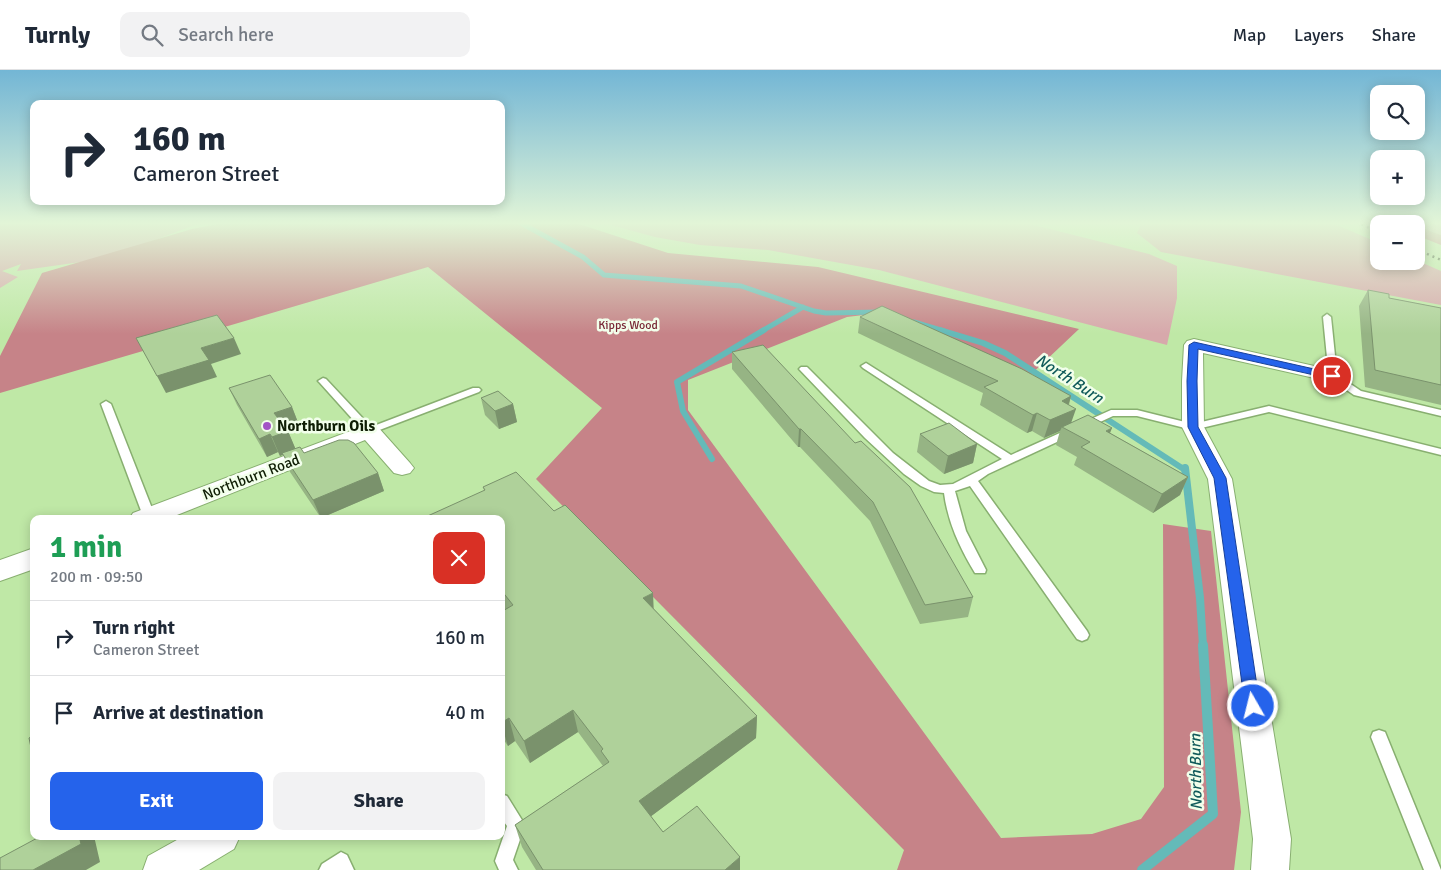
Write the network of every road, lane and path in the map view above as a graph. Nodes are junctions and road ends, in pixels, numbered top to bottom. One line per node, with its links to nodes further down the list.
1 (1327, 317): 4 (lane)
2 (866, 366): 12 (lane)
3 (804, 368): 15 (lane)
4 (1332, 376): 8 (lane); 9 (street)
5 (323, 381): 10 (lane)
6 (476, 390): 10 (lane)
7 (106, 404): 16 (lane)
8 (1441, 413)
9 (1193, 427): 11 (lane); 12 (lane); 30 (street)
10 (369, 431): 13 (street); 17 (street, Northburn Road)
11 (1441, 452)
12 (1010, 458): 14 (lane)
13 (402, 468)
14 (972, 481): 15 (lane); 21 (lane)
15 (949, 489): 19 (lane)
16 (145, 515)
17 (151, 515)
18 (30, 560): 20 (street)
19 (980, 570)
20 (0, 571)
21 (1082, 635)
22 (1379, 737): 25 (lane)
23 (505, 808): 29 (lane)
24 (214, 840): 26 (street)
25 (1435, 865)
26 (162, 870)
27 (328, 870): 28 (lane)
28 (345, 870)
29 (509, 870)
30 (1270, 870)

